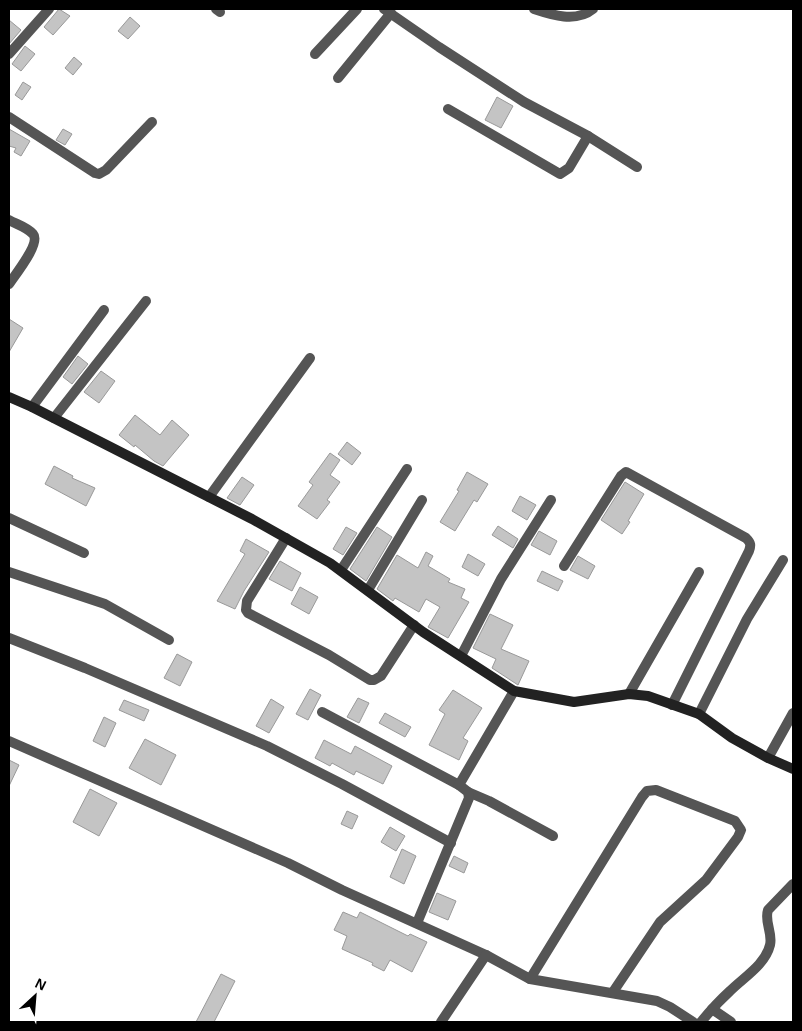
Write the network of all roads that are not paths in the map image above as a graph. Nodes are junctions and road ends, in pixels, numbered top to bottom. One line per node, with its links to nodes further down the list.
1 (49, 9): 6 (street)
2 (357, 9): 7 (street)
3 (534, 9): 4 (street)
4 (593, 9)
5 (387, 11): 8 (street); 12 (street)
6 (9, 54)
7 (315, 54)
8 (338, 78)
9 (448, 109): 12 (street)
10 (9, 117): 11 (street)
11 (152, 122)
12 (588, 136): 13 (street)
13 (637, 167)
14 (9, 220): 15 (street)
15 (9, 284)
16 (146, 301): 21 (street)
17 (104, 310): 20 (street)
18 (310, 358): 23 (street)
19 (9, 397): 20 (street)
20 (32, 407): 21 (street)
21 (54, 418): 23 (street)
22 (407, 469): 31 (street)
23 (209, 497): 27 (street)
24 (422, 500): 34 (street)
25 (551, 500): 38 (street)
26 (9, 518): 28 (street)
27 (286, 538): 31 (street); 35 (street)
28 (84, 553)
29 (782, 560): 43 (street)
30 (564, 566): 41 (street)
31 (341, 570): 34 (street)
32 (9, 572): 37 (street)
33 (699, 572): 40 (street)
34 (368, 590): 35 (street)
35 (414, 625): 38 (street)
36 (9, 638): 51 (street)
37 (169, 640)
38 (461, 656): 39 (street)
39 (514, 691): 40 (street); 48 (street)
40 (629, 694): 41 (street)
41 (672, 705): 43 (street)
42 (322, 712): 48 (street)
43 (699, 714): 46 (street)
44 (793, 714): 46 (street)
45 (9, 741): 53 (street)
46 (768, 758): 47 (street)
47 (793, 769)
48 (459, 785): 49 (street)
49 (468, 792): 50 (street); 51 (street)
50 (553, 836)
51 (451, 843): 53 (street)
52 (793, 884): 57 (street)
53 (417, 923): 54 (street)
54 (486, 955): 55 (street); 58 (street)
55 (530, 979): 56 (street); 56 (street)
56 (613, 992): 59 (street)
57 (712, 1009): 60 (street); 61 (street)
58 (441, 1022)
59 (693, 1022)
60 (701, 1022)
61 (731, 1022)

